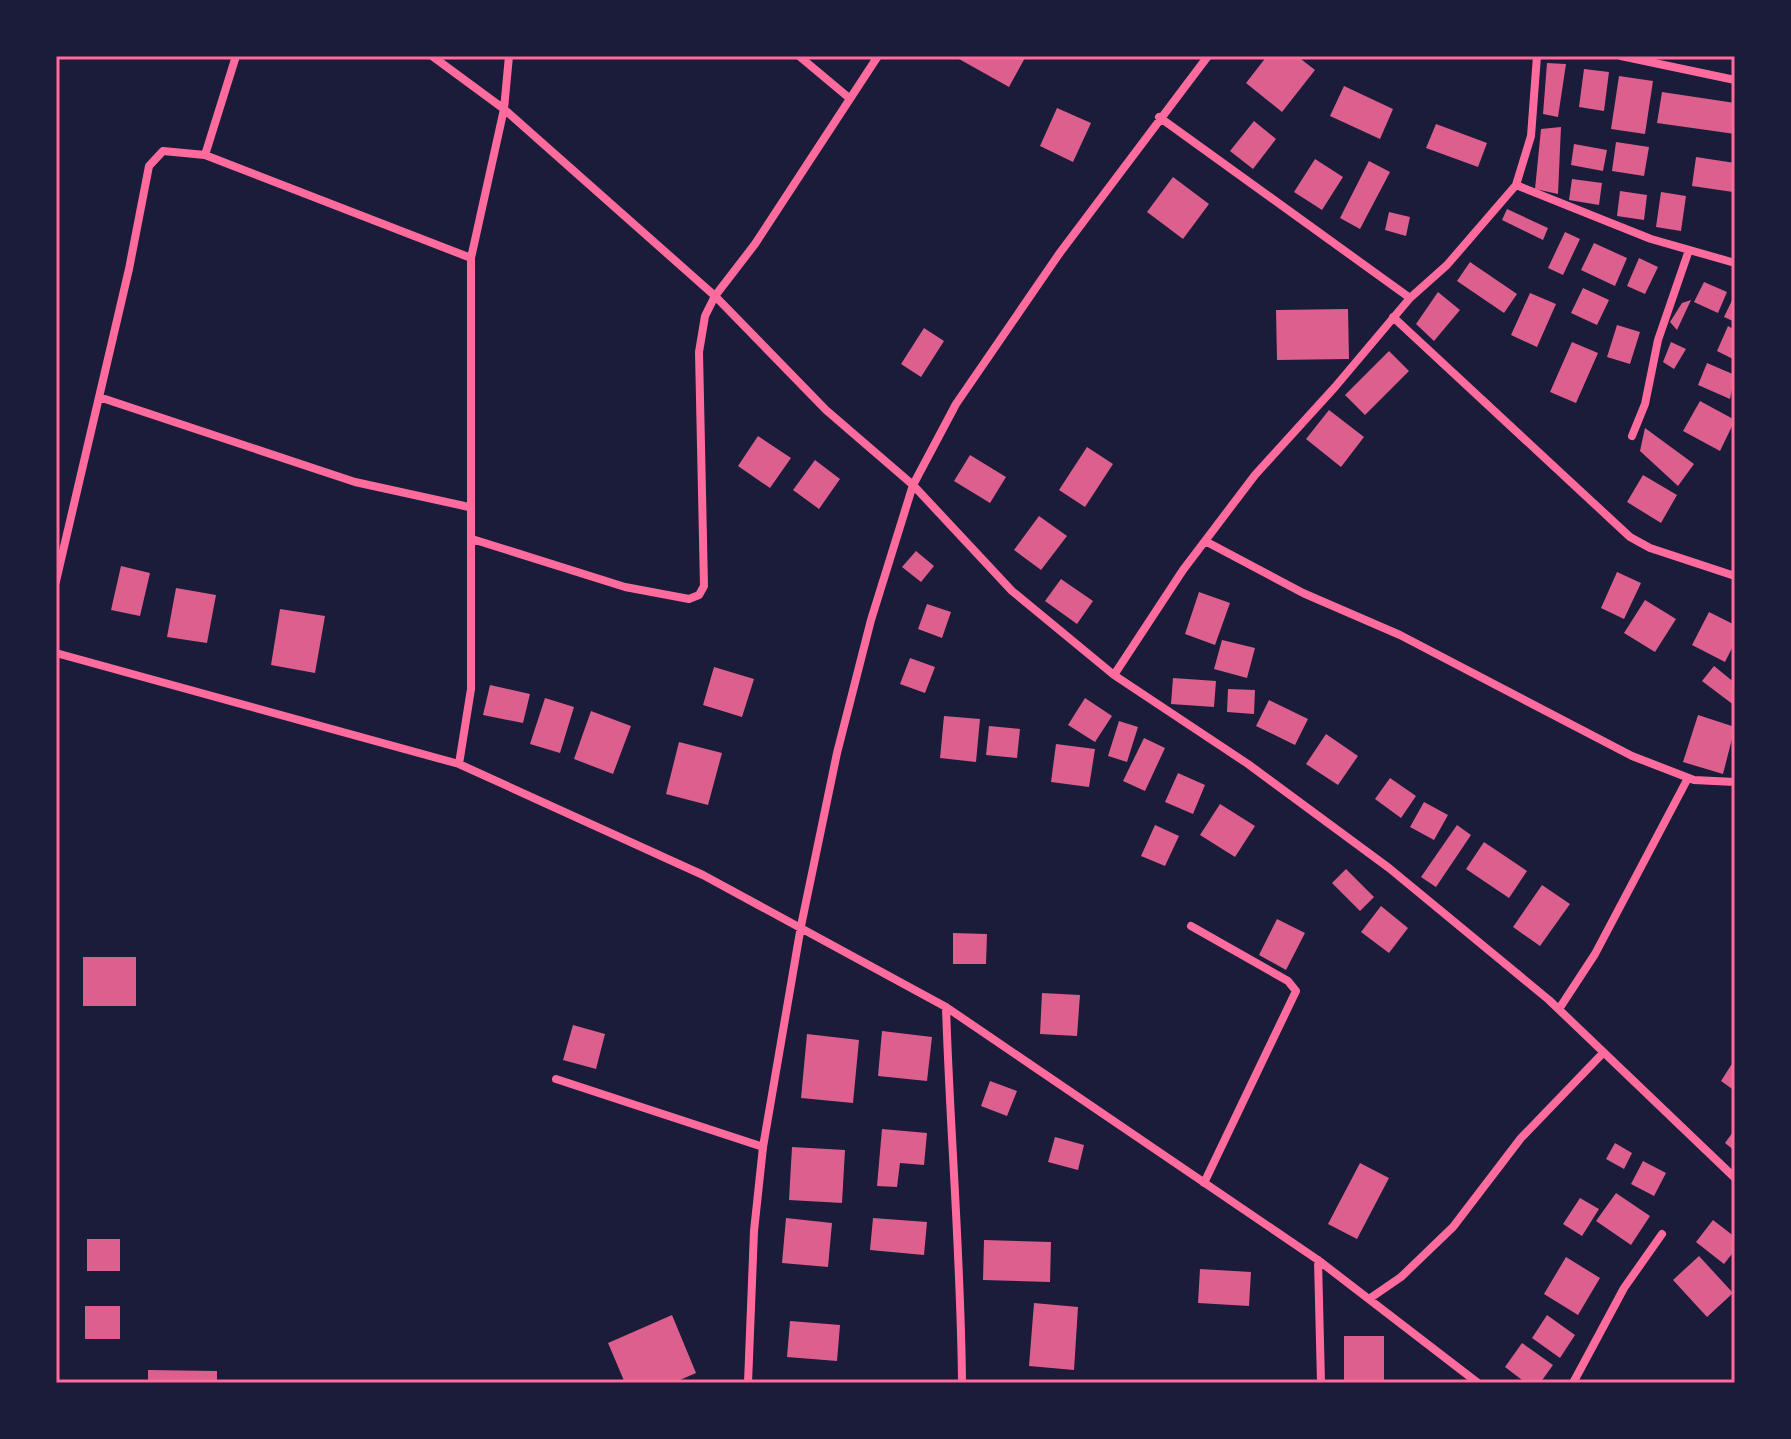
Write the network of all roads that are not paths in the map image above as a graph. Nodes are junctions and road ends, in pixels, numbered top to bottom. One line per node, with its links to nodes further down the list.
1 (236, 56): 13 (street)
2 (432, 56): 11 (street)
3 (509, 56): 11 (street)
4 (799, 56): 10 (street)
5 (878, 56): 10 (street)
6 (1208, 56): 12 (street)
7 (1537, 56): 14 (street)
8 (1621, 56): 9 (street)
9 (1735, 80)
10 (848, 97): 18 (street)
11 (504, 109): 16 (street); 18 (street)
12 (1159, 117): 19 (street); 23 (street)
13 (205, 155): 16 (street); 21 (street)
14 (1516, 185): 15 (street); 19 (street)
15 (1689, 250): 17 (street); 22 (street)
16 (471, 258): 24 (street)
17 (1735, 263)
18 (715, 296): 23 (street); 25 (street)
19 (1410, 298): 20 (street)
20 (1393, 317): 26 (street); 27 (street)
21 (99, 397): 24 (street); 28 (street)
22 (1632, 436)
23 (913, 485): 30 (street); 34 (street)
24 (469, 507): 25 (street)
25 (472, 539): 31 (street)
26 (1205, 541): 30 (street); 32 (street)
27 (1735, 576)
28 (56, 581)
29 (56, 653): 31 (street)
30 (1114, 675): 37 (street)
31 (459, 764): 34 (street)
32 (1688, 778): 33 (street); 37 (street)
33 (1735, 782)
34 (801, 926): 36 (street); 40 (street)
35 (1191, 926): 42 (street)
36 (946, 1007): 42 (street); 47 (street)
37 (1559, 1009): 38 (street)
38 (1603, 1053): 41 (street); 45 (street)
39 (556, 1079): 40 (street)
40 (763, 1147): 46 (street)
41 (1735, 1178)
42 (1204, 1183): 44 (street)
43 (1662, 1234): 50 (street)
44 (1318, 1260): 45 (street); 48 (street)
45 (1369, 1299): 49 (street)
46 (748, 1383)
47 (962, 1383)
48 (1321, 1383)
49 (1478, 1383)
50 (1573, 1383)

